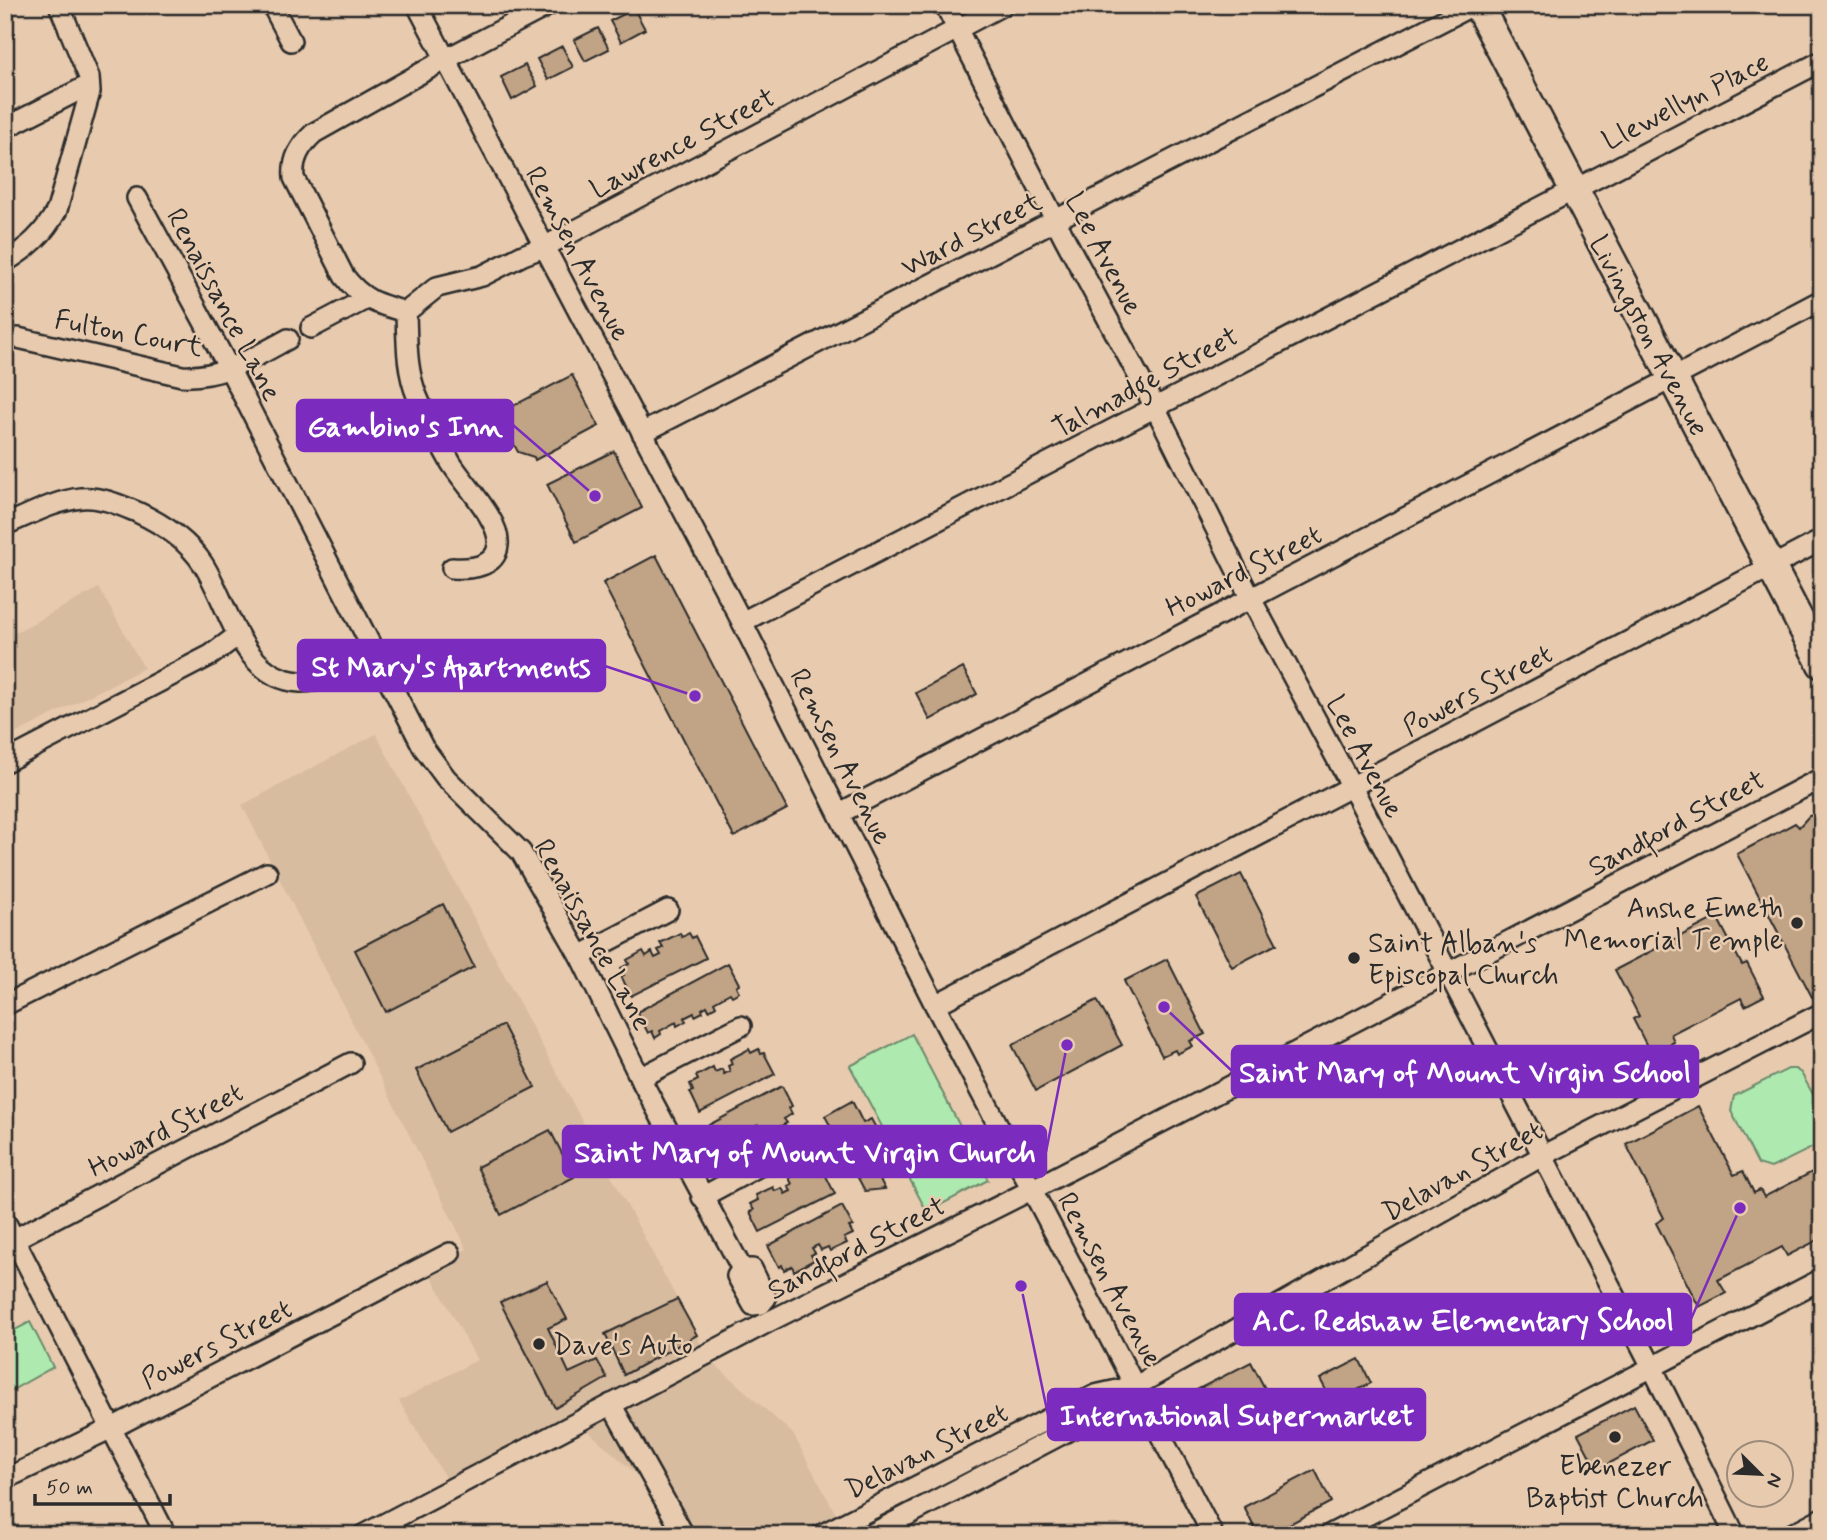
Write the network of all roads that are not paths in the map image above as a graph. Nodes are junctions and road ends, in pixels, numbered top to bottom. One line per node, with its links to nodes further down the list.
1 (59, 5): 12 (street)
2 (272, 5): 9 (street)
3 (417, 5): 10 (street, Remsen Avenue)
4 (549, 5): 10 (street)
5 (945, 5): 8 (street, Lee Avenue)
6 (1003, 5): 8 (street, Lawrence Street)
7 (1475, 5): 14 (main road, Livingston Avenue); 16 (street, Ward Street)
8 (957, 29): 16 (street, Lee Avenue); 17 (street, Lawrence Street)
9 (291, 41)
10 (446, 59): 17 (street, Remsen Avenue); 19 (street)
11 (1822, 61): 14 (street, Llewellyn Place)
12 (89, 85): 13 (street); 18 (street)
13 (5, 128)
14 (1573, 188): 26 (main road, Livingston Avenue); 27 (street, Talmadge Street)
15 (137, 198): 25 (street, Renaissance Lane)
16 (1056, 221): 27 (street, Lee Avenue); 28 (street, Ward Street)
17 (544, 247): 21 (street, Lawrence Street); 28 (street, Remsen Avenue)
18 (5, 262)
19 (366, 299): 21 (street); 22 (street)
20 (1822, 300): 26 (street, Howard Street)
21 (406, 312): 32 (street)
22 (311, 328)
23 (18, 338): 25 (street, Fulton Court)
24 (288, 339): 25 (street, Fulton Court)
25 (230, 370): 36 (street, Renaissance Lane)
26 (1673, 379): 31 (main road, Livingston Avenue); 33 (street, Howard Street)
27 (1155, 407): 33 (street, Lee Avenue); 34 (street, Talmadge Street)
28 (642, 433): 34 (street, Remsen Avenue)
29 (5, 525): 35 (street)
30 (1822, 540): 31 (street, Powers Street)
31 (1771, 566): 37 (main road, Livingston Avenue); 40 (street, Powers Street)
32 (452, 568)
33 (1250, 597): 40 (street, Lee Avenue); 41 (street, Howard Street)
34 (742, 622): 41 (street, Remsen Avenue)
35 (238, 635): 36 (street); 38 (street)
36 (375, 654): 44 (street, Renaissance Lane)
37 (1822, 664)
38 (5, 762)
39 (1822, 778): 45 (street, Sandford Street)
40 (1352, 787): 45 (street, Lee Avenue); 47 (street, Powers Street)
41 (840, 813): 47 (street, Remsen Avenue)
42 (267, 873): 46 (street)
43 (668, 910): 44 (street)
44 (580, 957): 51 (street, Renaissance Lane)
45 (1447, 974): 53 (street, Lee Avenue); 54 (street, Sandford Street)
46 (5, 1005)
47 (935, 1005): 54 (street, Remsen Avenue)
48 (1822, 1013): 53 (street, Delavan Street)
49 (741, 1026): 51 (street)
50 (351, 1063): 57 (street, Howard Street)
51 (640, 1079): 55 (street, Renaissance Lane)
52 (798, 1145): 55 (street)
53 (1542, 1156): 61 (street, Lee Avenue); 62 (street, Delavan Street)
54 (1033, 1189): 60 (street, Sandford Street); 62 (street, Remsen Avenue)
55 (702, 1197): 60 (street, Renaissance Lane)
56 (5, 1221): 57 (street)
57 (10, 1242): 64 (street)
58 (450, 1253): 64 (street, Powers Street)
59 (1822, 1279): 61 (street)
60 (766, 1313): 63 (street, Sandford Street)
61 (1652, 1367): 73 (street); 74 (street, Lee Avenue)
62 (1136, 1386): 70 (street, Delavan Street); 71 (street, Delavan Street); 72 (street, Remsen Avenue)
63 (611, 1404): 68 (street, Sandford Street); 69 (street)
64 (112, 1428): 65 (street, Powers Street); 67 (street)
65 (5, 1479)
66 (1822, 1518): 75 (street)
67 (166, 1535)
68 (363, 1535)
69 (684, 1535)
70 (821, 1535)
71 (870, 1535)
72 (1213, 1535)
73 (1329, 1535)
74 (1735, 1535)
75 (1790, 1535)

